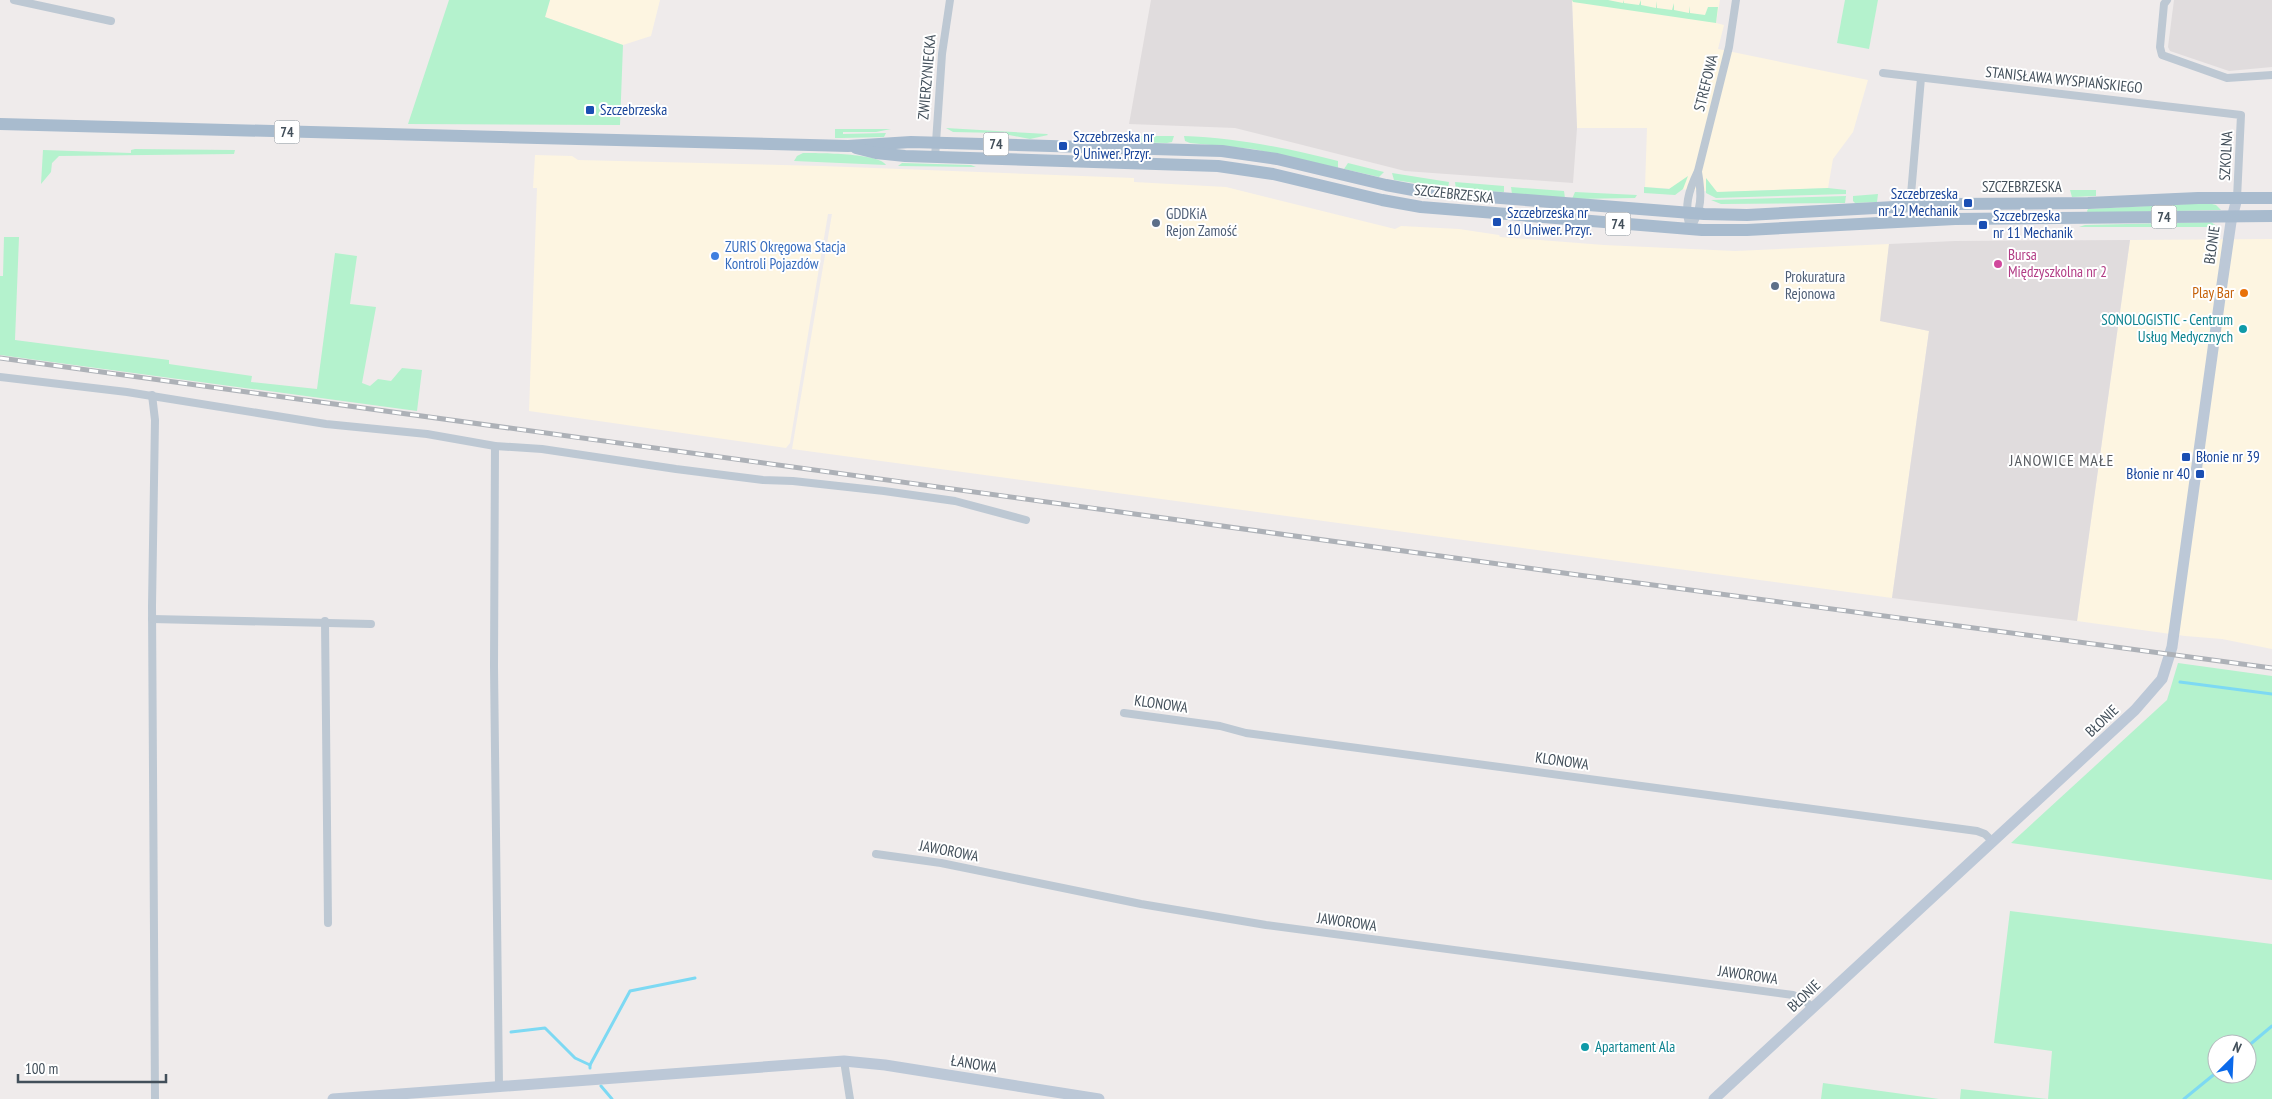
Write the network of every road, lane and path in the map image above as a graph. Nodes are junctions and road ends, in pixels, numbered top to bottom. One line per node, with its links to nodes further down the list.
1 (14, 0): 5 (street)
2 (950, 0): 11 (street, ZWIERZYNIECKA)
3 (1736, 0): 14 (street, STREFOWA)
4 (2163, 1): 7 (street)
5 (111, 21)
6 (1882, 73): 8 (street, STANISŁAWA WYSPIAŃSKIEGO)
7 (2272, 75)
8 (1921, 78): 9 (street, STANISŁAWA WYSPIAŃSKIEGO); 17 (street)
9 (2242, 115): 15 (street, SZKOLNA)
10 (0, 124): 12 (main road, 74)
11 (936, 142): 12 (main road, SZCZEBRZESKA / 74); 13 (street, ZWIERZYNIECKA); 18 (main road, SZCZEBRZESKA / 74)
12 (844, 146): 13 (main road, SZCZEBRZESKA / 74)
13 (935, 157): 22 (main road, SZCZEBRZESKA / 74)
14 (1698, 171): 18 (street, STREFOWA); 19 (street, STREFOWA)
15 (2237, 198): 16 (main road, SZCZEBRZESKA / 74); 17 (main road, SZCZEBRZESKA / 74); 20 (street, BŁONIE)
16 (2272, 198)
17 (1910, 206): 19 (main road, SZCZEBRZESKA / 74)
18 (1685, 213): 19 (main road, SZCZEBRZESKA / 74); 22 (street, STREFOWA)
19 (1699, 214): 22 (street, STREFOWA)
20 (2232, 216): 21 (main road, SZCZEBRZESKA / 74); 22 (main road, SZCZEBRZESKA / 74); 31 (street, BŁONIE)
21 (2272, 216)
22 (1690, 229)
23 (0, 377): 24 (street)
24 (152, 395): 25 (street); 27 (street)
25 (495, 446): 26 (street); 36 (street)
26 (1026, 520)
27 (152, 620): 28 (street); 37 (street)
28 (325, 622): 29 (street); 33 (street)
29 (371, 624)
30 (1124, 713): 31 (street, KLONOWA)
31 (1992, 841): 34 (street, BŁONIE)
32 (876, 854): 34 (street, JAWOROWA)
33 (328, 923)
34 (1813, 1008): 41 (street, BŁONIE)
35 (844, 1061): 36 (street, ŁANOWA); 39 (street); 40 (street, ŁANOWA)
36 (498, 1086): 38 (street, ŁANOWA)
37 (155, 1099)
38 (333, 1099)
39 (850, 1099)
40 (1099, 1099)
41 (1714, 1099)

